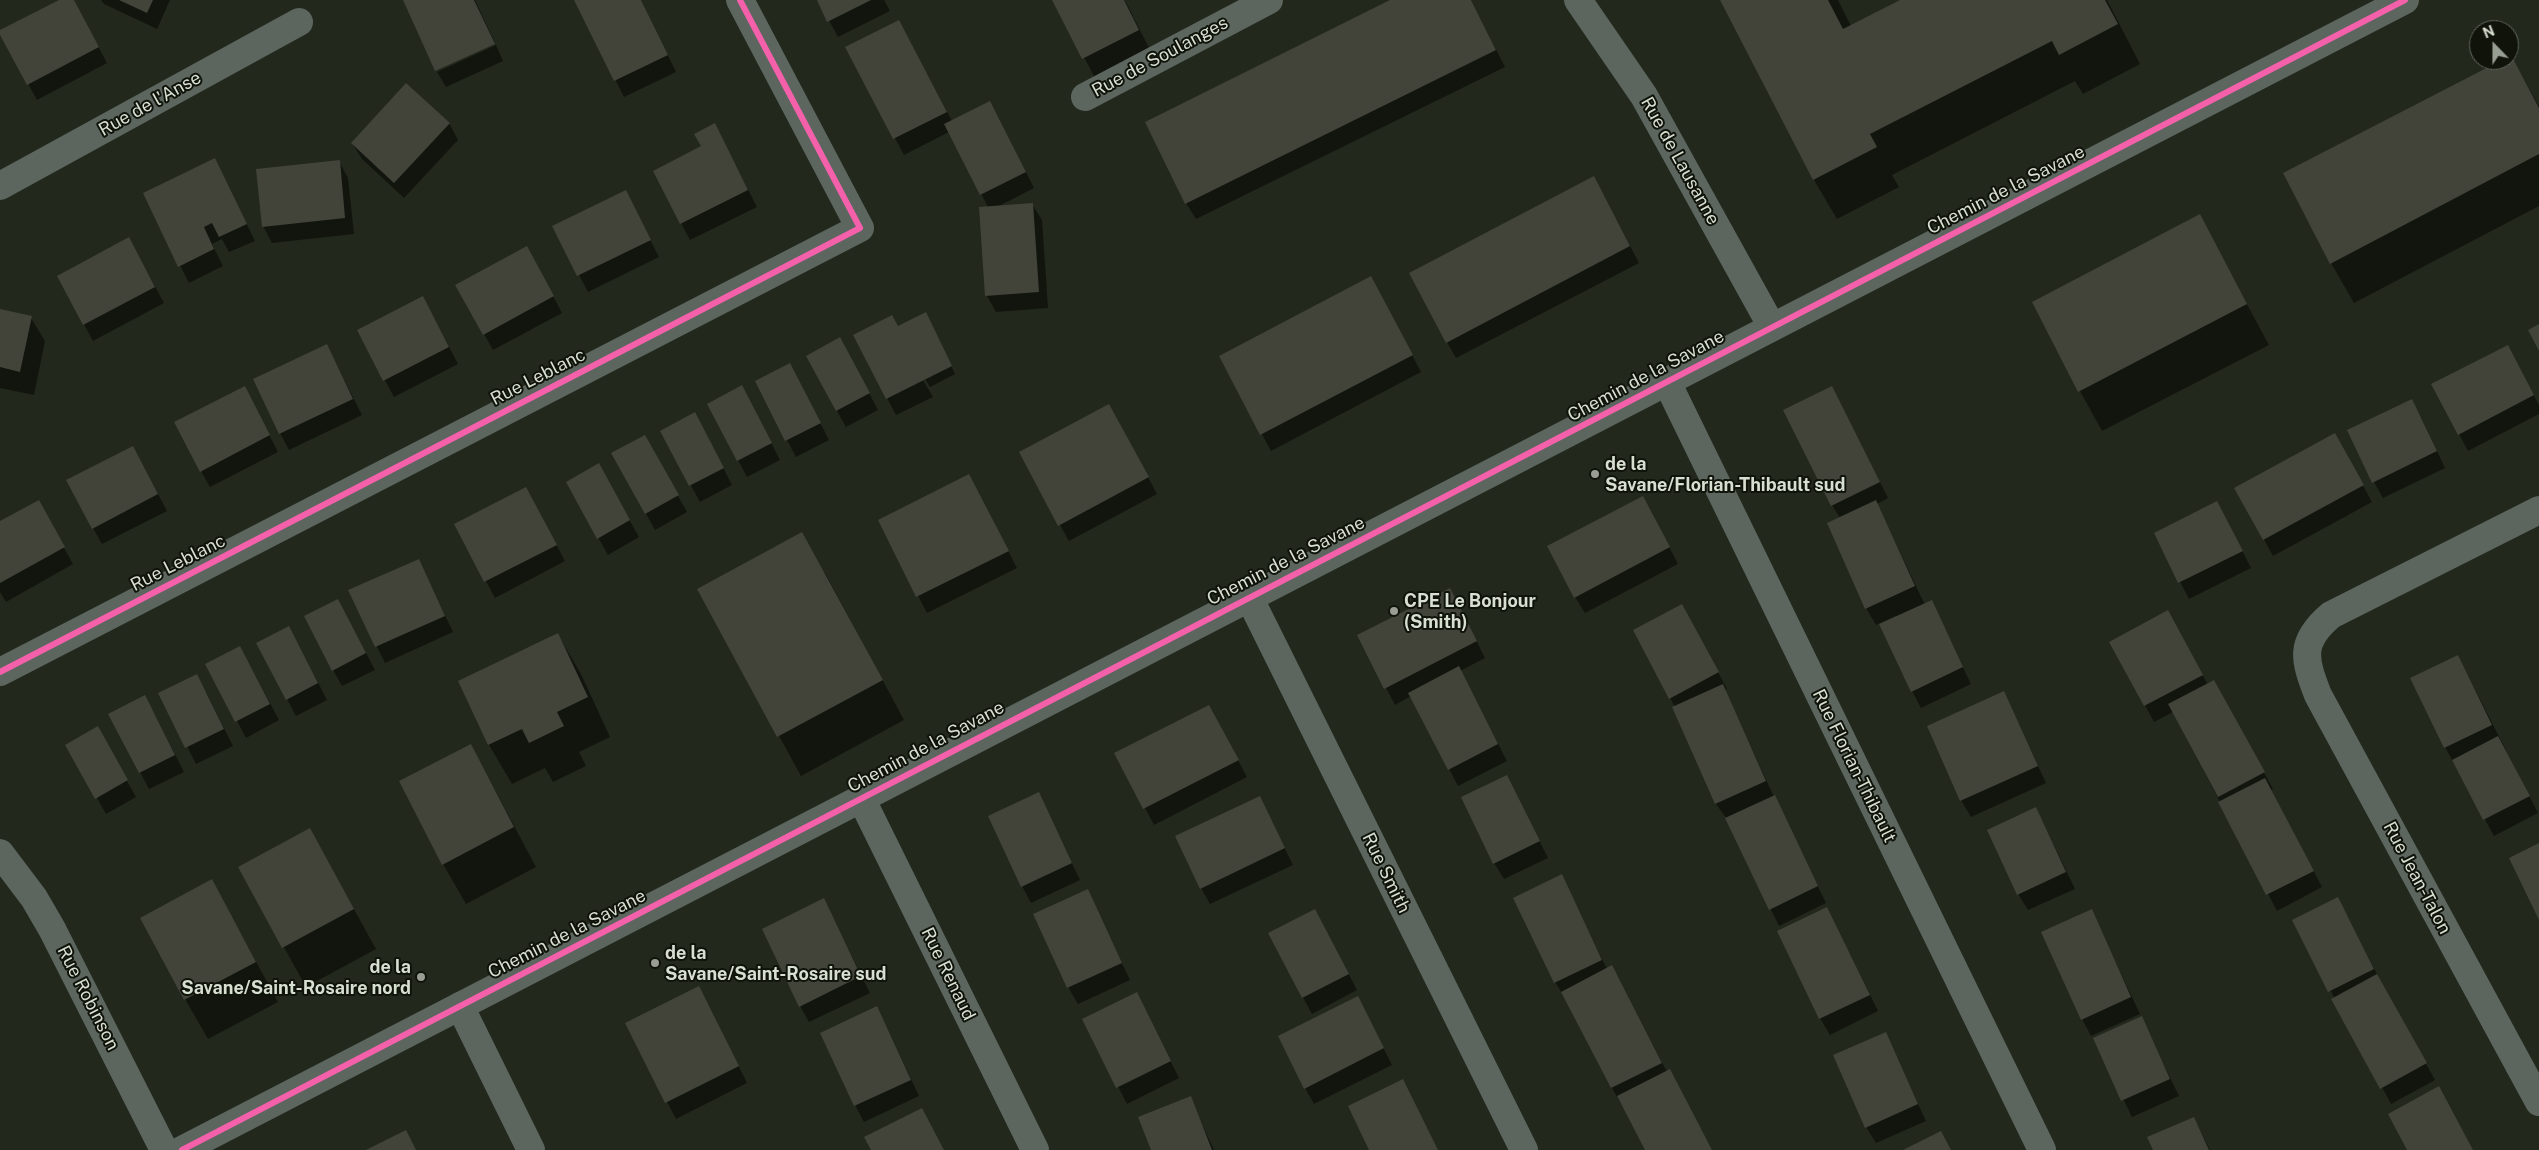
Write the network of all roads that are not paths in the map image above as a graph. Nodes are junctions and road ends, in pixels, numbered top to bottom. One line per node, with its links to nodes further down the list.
1 (740, 0): 13 (street, Rue Leblanc)
2 (1270, 0): 5 (street, Rue de Soulanges)
3 (1578, 0): 9 (street, Rue de Lausanne)
4 (2405, 0): 9 (street, Chemin de la Savane)
5 (1231, 9): 7 (street, Rue de Soulanges)
6 (299, 22): 8 (street, Rue de l'Anse)
7 (1085, 97)
8 (0, 186)
9 (1772, 327): 10 (street, Chemin de la Savane)
10 (1667, 382): 12 (street, Chemin de la Savane); 23 (street, Rue Florian-Thibault)
11 (2539, 510): 17 (street, Rue Jean-Talon)
12 (1249, 597): 14 (street, Chemin de la Savane); 22 (street, Rue Smith)
13 (0, 672)
14 (862, 798): 16 (street, Chemin de la Savane); 21 (street, Rue Renaud)
15 (0, 853): 18 (street, Rue Robinson)
16 (460, 1006): 19 (street, Chemin de la Savane); 20 (street)
17 (2539, 1102)
18 (164, 1150)
19 (182, 1150)
20 (531, 1150)
21 (1035, 1150)
22 (1524, 1150)
23 (2042, 1150)

